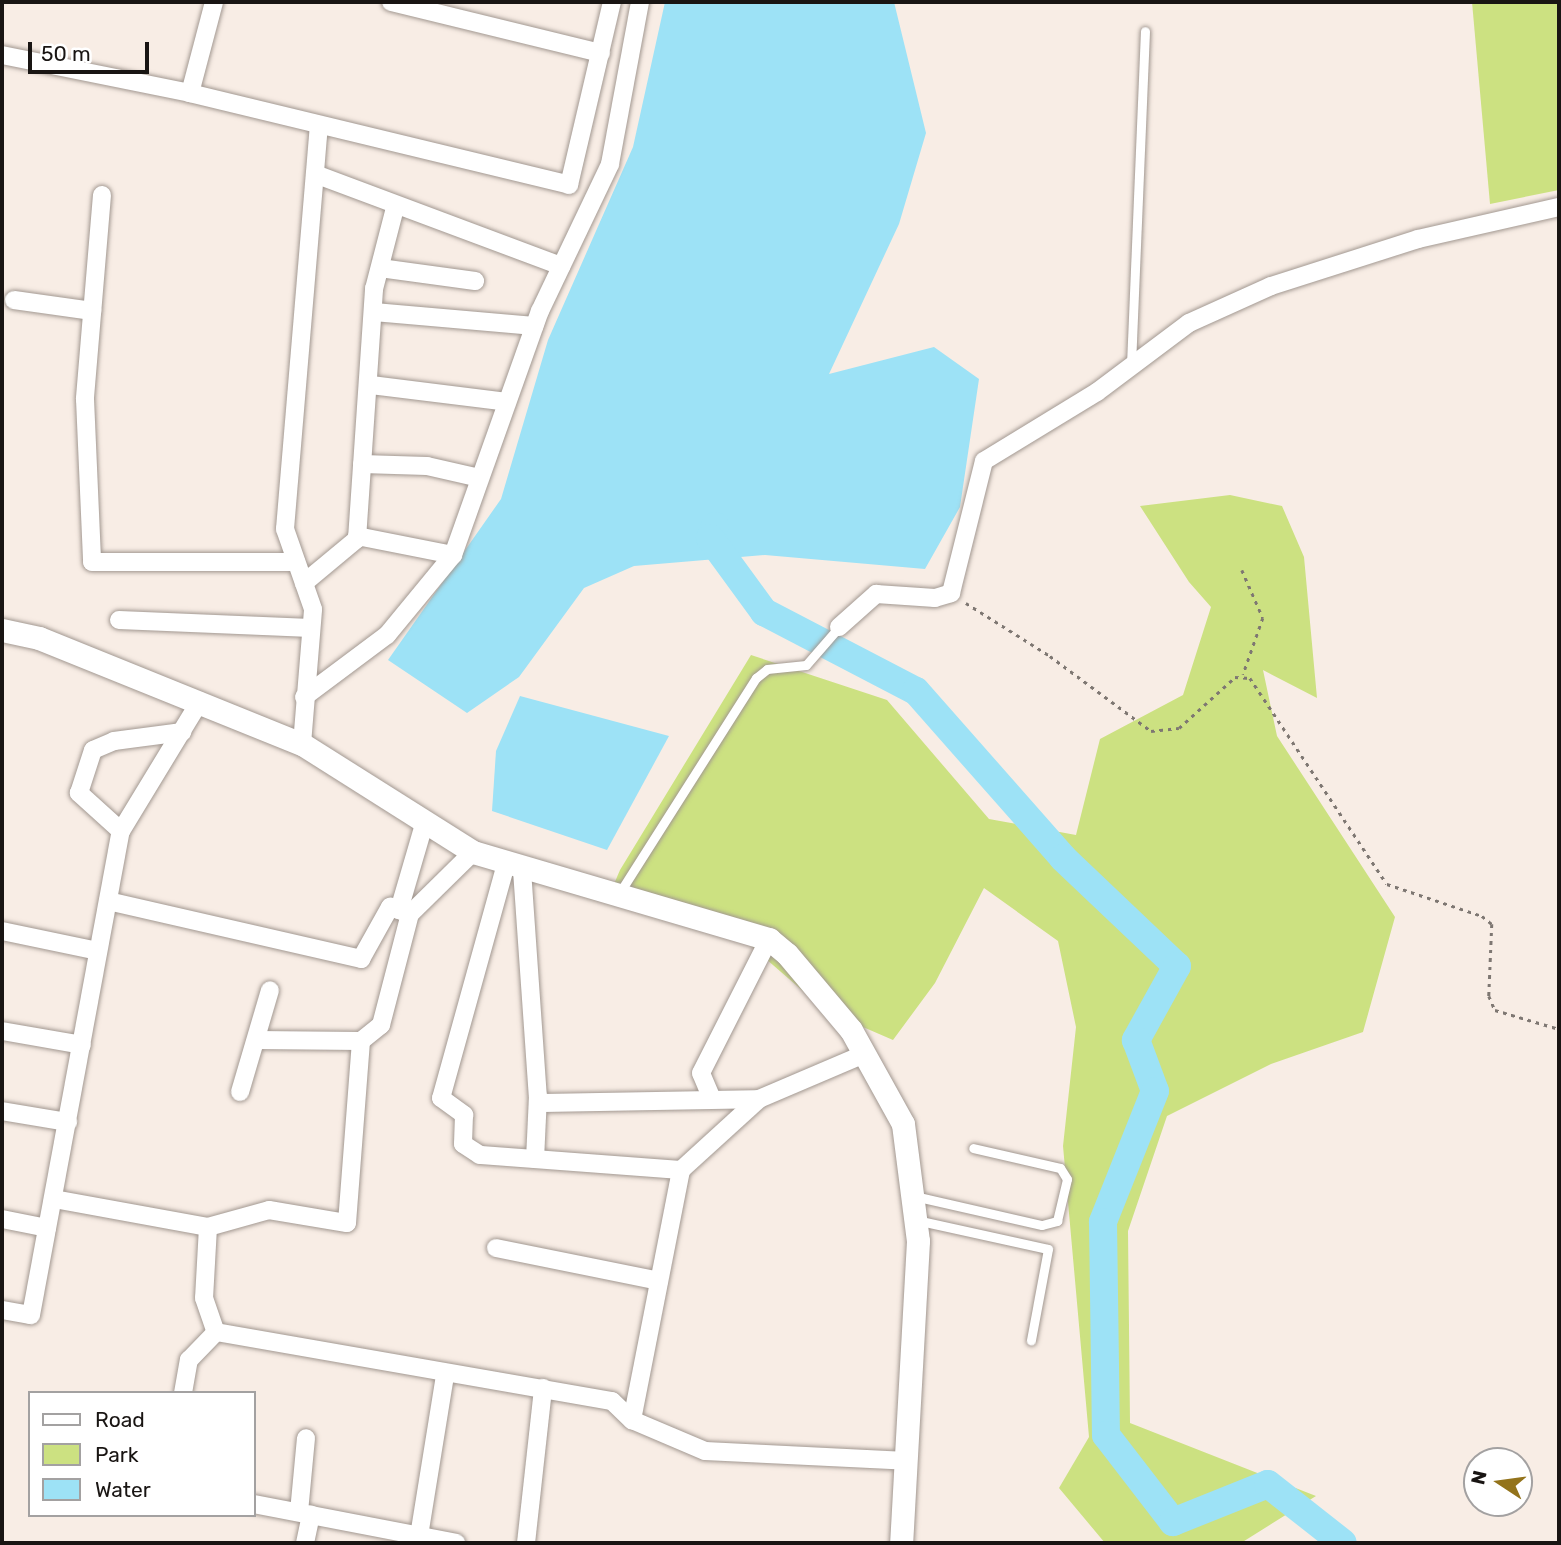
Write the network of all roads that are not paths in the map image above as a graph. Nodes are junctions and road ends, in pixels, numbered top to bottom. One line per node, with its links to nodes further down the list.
1 (214, 2): 9 (street)
2 (391, 2): 5 (street)
3 (611, 2): 7 (street)
4 (640, 2): 15 (street)
5 (420, 5): 7 (street)
6 (1145, 31): 22 (lane)
7 (601, 53): 10 (street)
8 (2, 55): 9 (street)
9 (190, 93): 10 (street)
10 (319, 125): 11 (street)
11 (315, 174): 14 (street); 29 (street)
12 (102, 195): 19 (street)
13 (1559, 207): 22 (street)
14 (395, 208): 15 (street); 16 (street)
15 (561, 266): 21 (street)
16 (380, 268): 17 (street); 20 (street)
17 (475, 281)
18 (14, 300): 19 (street)
19 (92, 311): 29 (street)
20 (374, 312): 21 (street); 23 (street)
21 (534, 326): 24 (street)
22 (1131, 367): 32 (street)
23 (371, 385): 24 (street); 25 (street)
24 (507, 402): 26 (street)
25 (362, 464): 26 (street); 27 (street)
26 (480, 478): 28 (street)
27 (357, 536): 28 (street); 30 (street)
28 (453, 555): 35 (street)
29 (296, 562): 30 (street)
30 (303, 583): 33 (street)
31 (119, 620): 33 (street)
32 (839, 627): 43 (lane)
33 (311, 628): 35 (street)
34 (2, 630): 36 (street)
35 (304, 697): 38 (street)
36 (200, 701): 37 (street); 38 (street)
37 (182, 732): 40 (street); 40 (street)
38 (302, 744): 39 (street)
39 (425, 821): 41 (street); 45 (street)
40 (121, 831): 44 (street)
41 (473, 852): 42 (street); 45 (street)
42 (514, 867): 43 (street); 58 (street); 62 (street)
43 (620, 892): 47 (street)
44 (108, 901): 45 (street); 48 (street)
45 (405, 912): 52 (street)
46 (2, 931): 48 (street)
47 (769, 939): 54 (street); 56 (street)
48 (99, 951): 53 (street)
49 (270, 990): 51 (street)
50 (2, 1031): 53 (street)
51 (256, 1040): 52 (street); 55 (street)
52 (361, 1041): 68 (street)
53 (82, 1045): 60 (street)
54 (862, 1055): 57 (street); 64 (street)
55 (240, 1092)
56 (712, 1099): 57 (street); 58 (street)
57 (759, 1099): 63 (street)
58 (538, 1103): 62 (street)
59 (2, 1111): 60 (street)
60 (68, 1122): 65 (street)
61 (974, 1148): 64 (lane)
62 (535, 1159): 63 (street)
63 (681, 1170): 71 (street)
64 (912, 1195): 67 (street)
65 (54, 1199): 68 (street); 69 (street)
66 (2, 1219): 69 (street)
67 (915, 1219): 74 (lane); 80 (street)
68 (208, 1227): 73 (street)
69 (47, 1228): 72 (street)
70 (496, 1248): 71 (street)
71 (659, 1281): 78 (street)
72 (2, 1310)
73 (216, 1332): 75 (street); 77 (street)
74 (1031, 1340)
75 (445, 1375): 76 (street); 83 (street)
76 (543, 1388): 78 (street); 86 (street)
77 (183, 1391)
78 (632, 1420): 80 (street)
79 (306, 1438): 82 (street)
80 (908, 1461): 87 (street)
81 (256, 1504): 82 (street)
82 (305, 1514): 83 (street); 84 (street)
83 (407, 1537): 85 (street)
84 (305, 1543)
85 (456, 1543)
86 (526, 1543)
87 (901, 1543)

